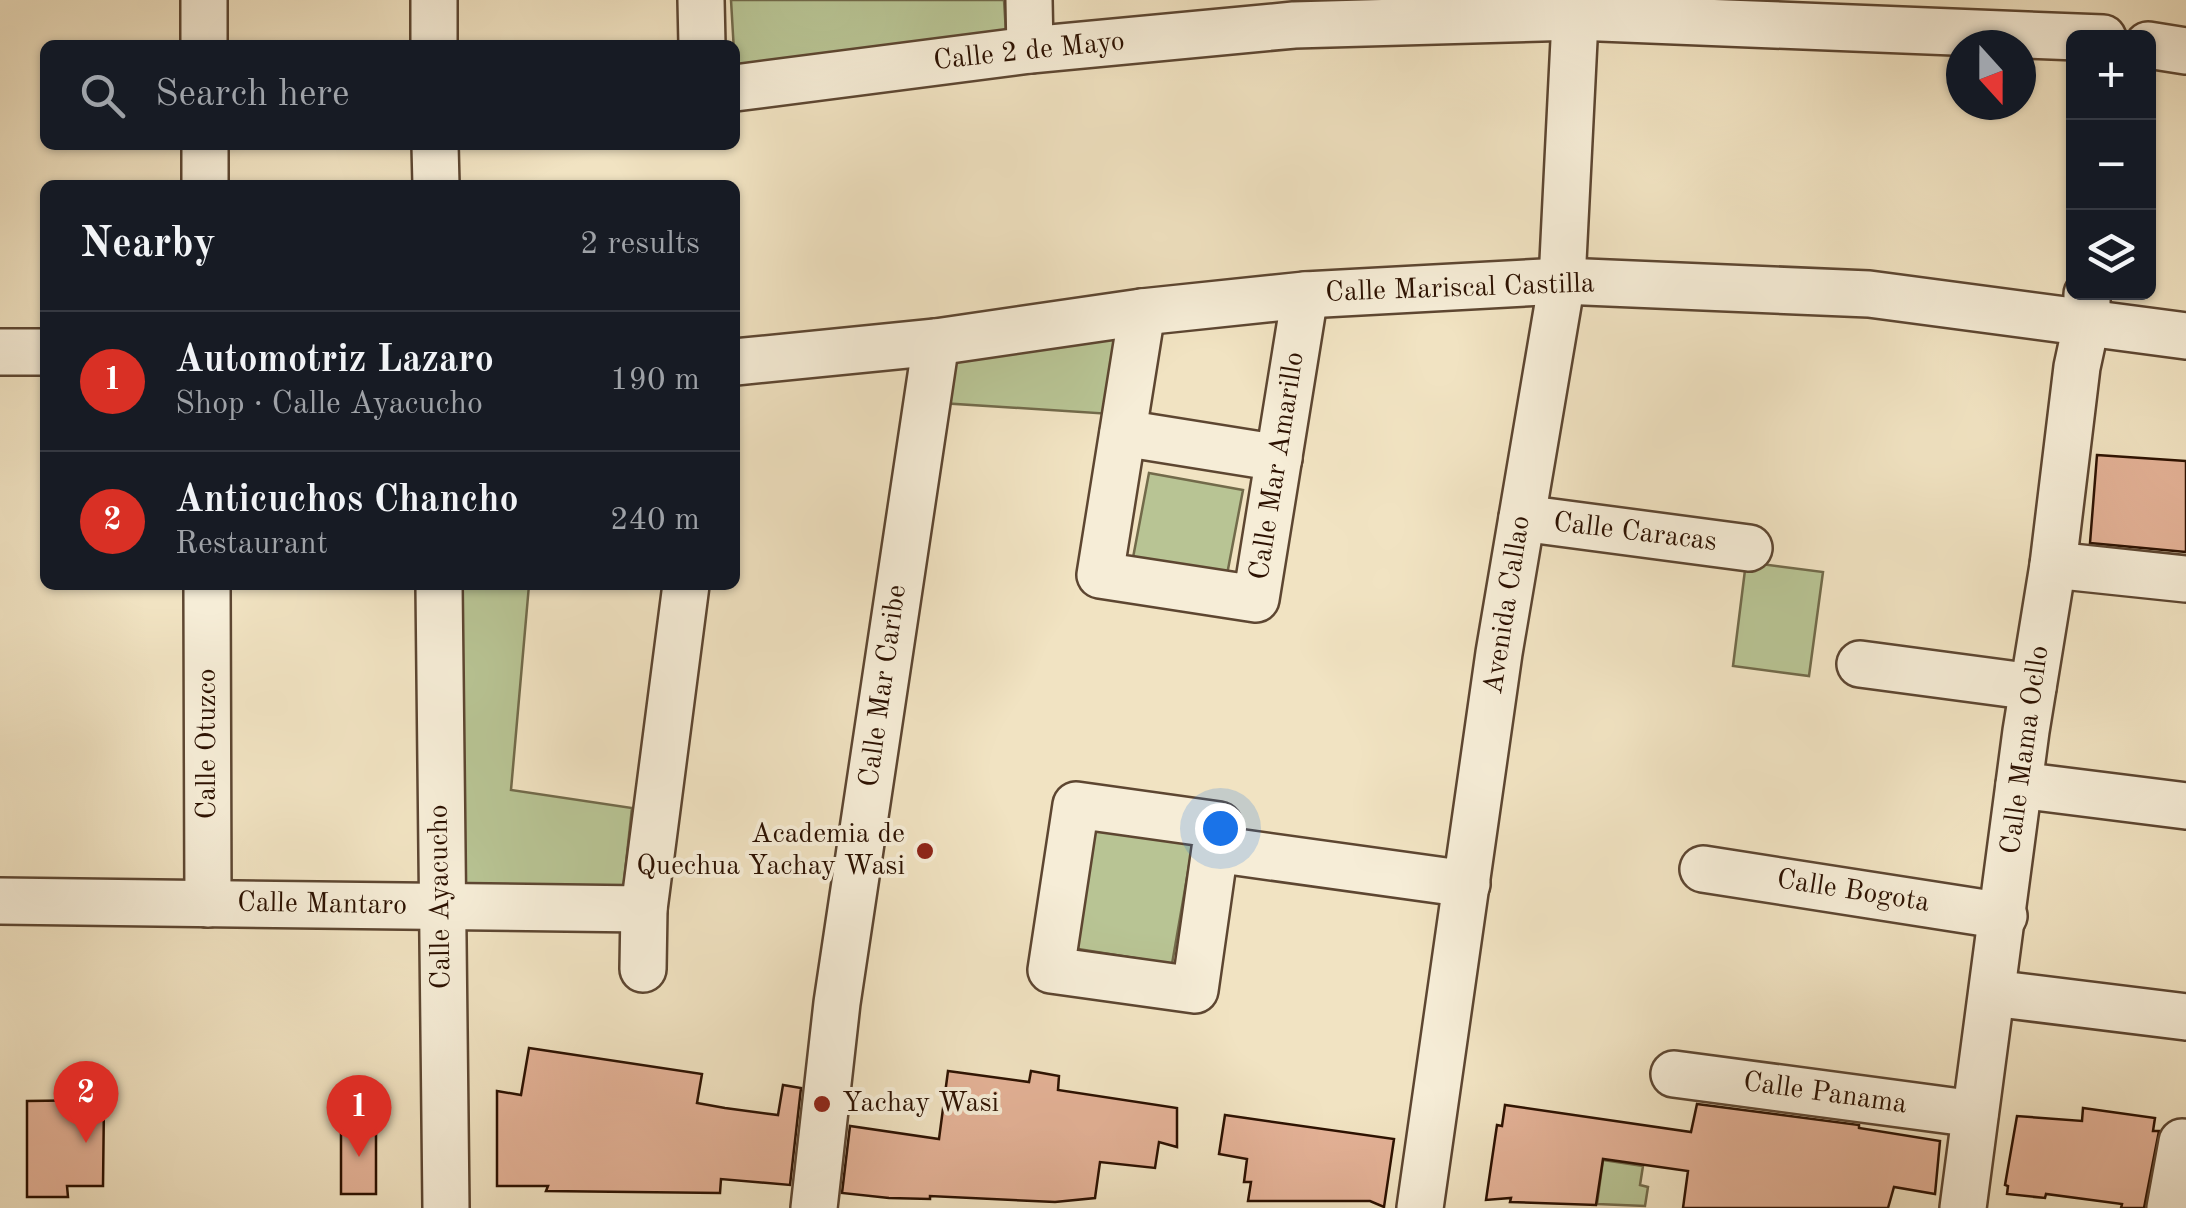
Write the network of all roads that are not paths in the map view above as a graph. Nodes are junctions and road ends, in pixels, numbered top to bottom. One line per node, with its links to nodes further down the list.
1 (204, 0): 8 (street)
2 (434, 0): 9 (street)
3 (700, 0): 10 (street)
4 (1029, 0): 12 (street)
5 (1576, 9): 6 (street, Calle 2 de Mayo); 7 (street, Calle 2 de Mayo); 19 (street, Avenida Callao)
6 (1294, 12): 12 (street, Calle 2 de Mayo)
7 (2093, 28)
8 (204, 40)
9 (434, 40)
10 (702, 40)
11 (2156, 46): 13 (street)
12 (1030, 50): 14 (street, Calle 2 de Mayo)
13 (2186, 51)
14 (740, 87)
15 (205, 150): 17 (street)
16 (435, 150): 18 (street)
17 (205, 180)
18 (436, 180)
19 (1562, 282): 20 (street, Calle Mariscal Castilla); 21 (street, Calle Mariscal Castilla); 30 (street, Avenida Callao)
20 (1305, 296): 22 (street, Calle Mariscal Castilla); 29 (street, Calle Mar Amarillo)
21 (2087, 307): 23 (street, Calle Mariscal Castilla); 32 (street, Calle Mama Ocllo)
22 (1142, 312): 24 (street, Calle Mariscal Castilla); 28 (street)
23 (2186, 336)
24 (936, 342): 27 (street, Calle Mariscal Castilla); 56 (street, Calle Mar Caribe)
25 (0, 352): 26 (street)
26 (40, 352)
27 (740, 362)
28 (1123, 433): 29 (street); 29 (street, Calle Mar Amarillo)
29 (1279, 458)
30 (1522, 518): 31 (street, Calle Caracas); 43 (street, Avenida Callao)
31 (1748, 548)
32 (2053, 565): 33 (street); 38 (street, Calle Mama Ocllo)
33 (2186, 580)
34 (207, 590): 45 (street, Calle Otuzco)
35 (439, 590): 46 (street, Calle Ayacucho)
36 (685, 590): 47 (street)
37 (1860, 664): 38 (street)
38 (2032, 687): 39 (street, Calle Mama Ocllo)
39 (2019, 785): 40 (street); 48 (street, Calle Mama Ocllo)
40 (2186, 806)
41 (1216, 849): 41 (street); 43 (street)
42 (1703, 868): 48 (street, Calle Bogota)
43 (1467, 884): 57 (street, Avenida Callao)
44 (0, 901): 45 (street, Calle Mantaro)
45 (208, 904): 46 (street, Calle Mantaro)
46 (440, 906): 47 (street, Calle Mantaro); 55 (street, Calle Ayacucho)
47 (644, 909): 49 (street)
48 (2004, 916): 50 (street, Calle Mama Ocllo)
49 (643, 968)
50 (1992, 993): 51 (street); 53 (street, Calle Mama Ocllo)
51 (2186, 1017)
52 (1674, 1074): 53 (street, Calle Panama)
53 (1976, 1114): 58 (street, Calle Mama Ocllo)
54 (2182, 1142): 59 (street)
55 (446, 1208)
56 (814, 1208)
57 (1420, 1208)
58 (1963, 1208)
59 (2170, 1208)

